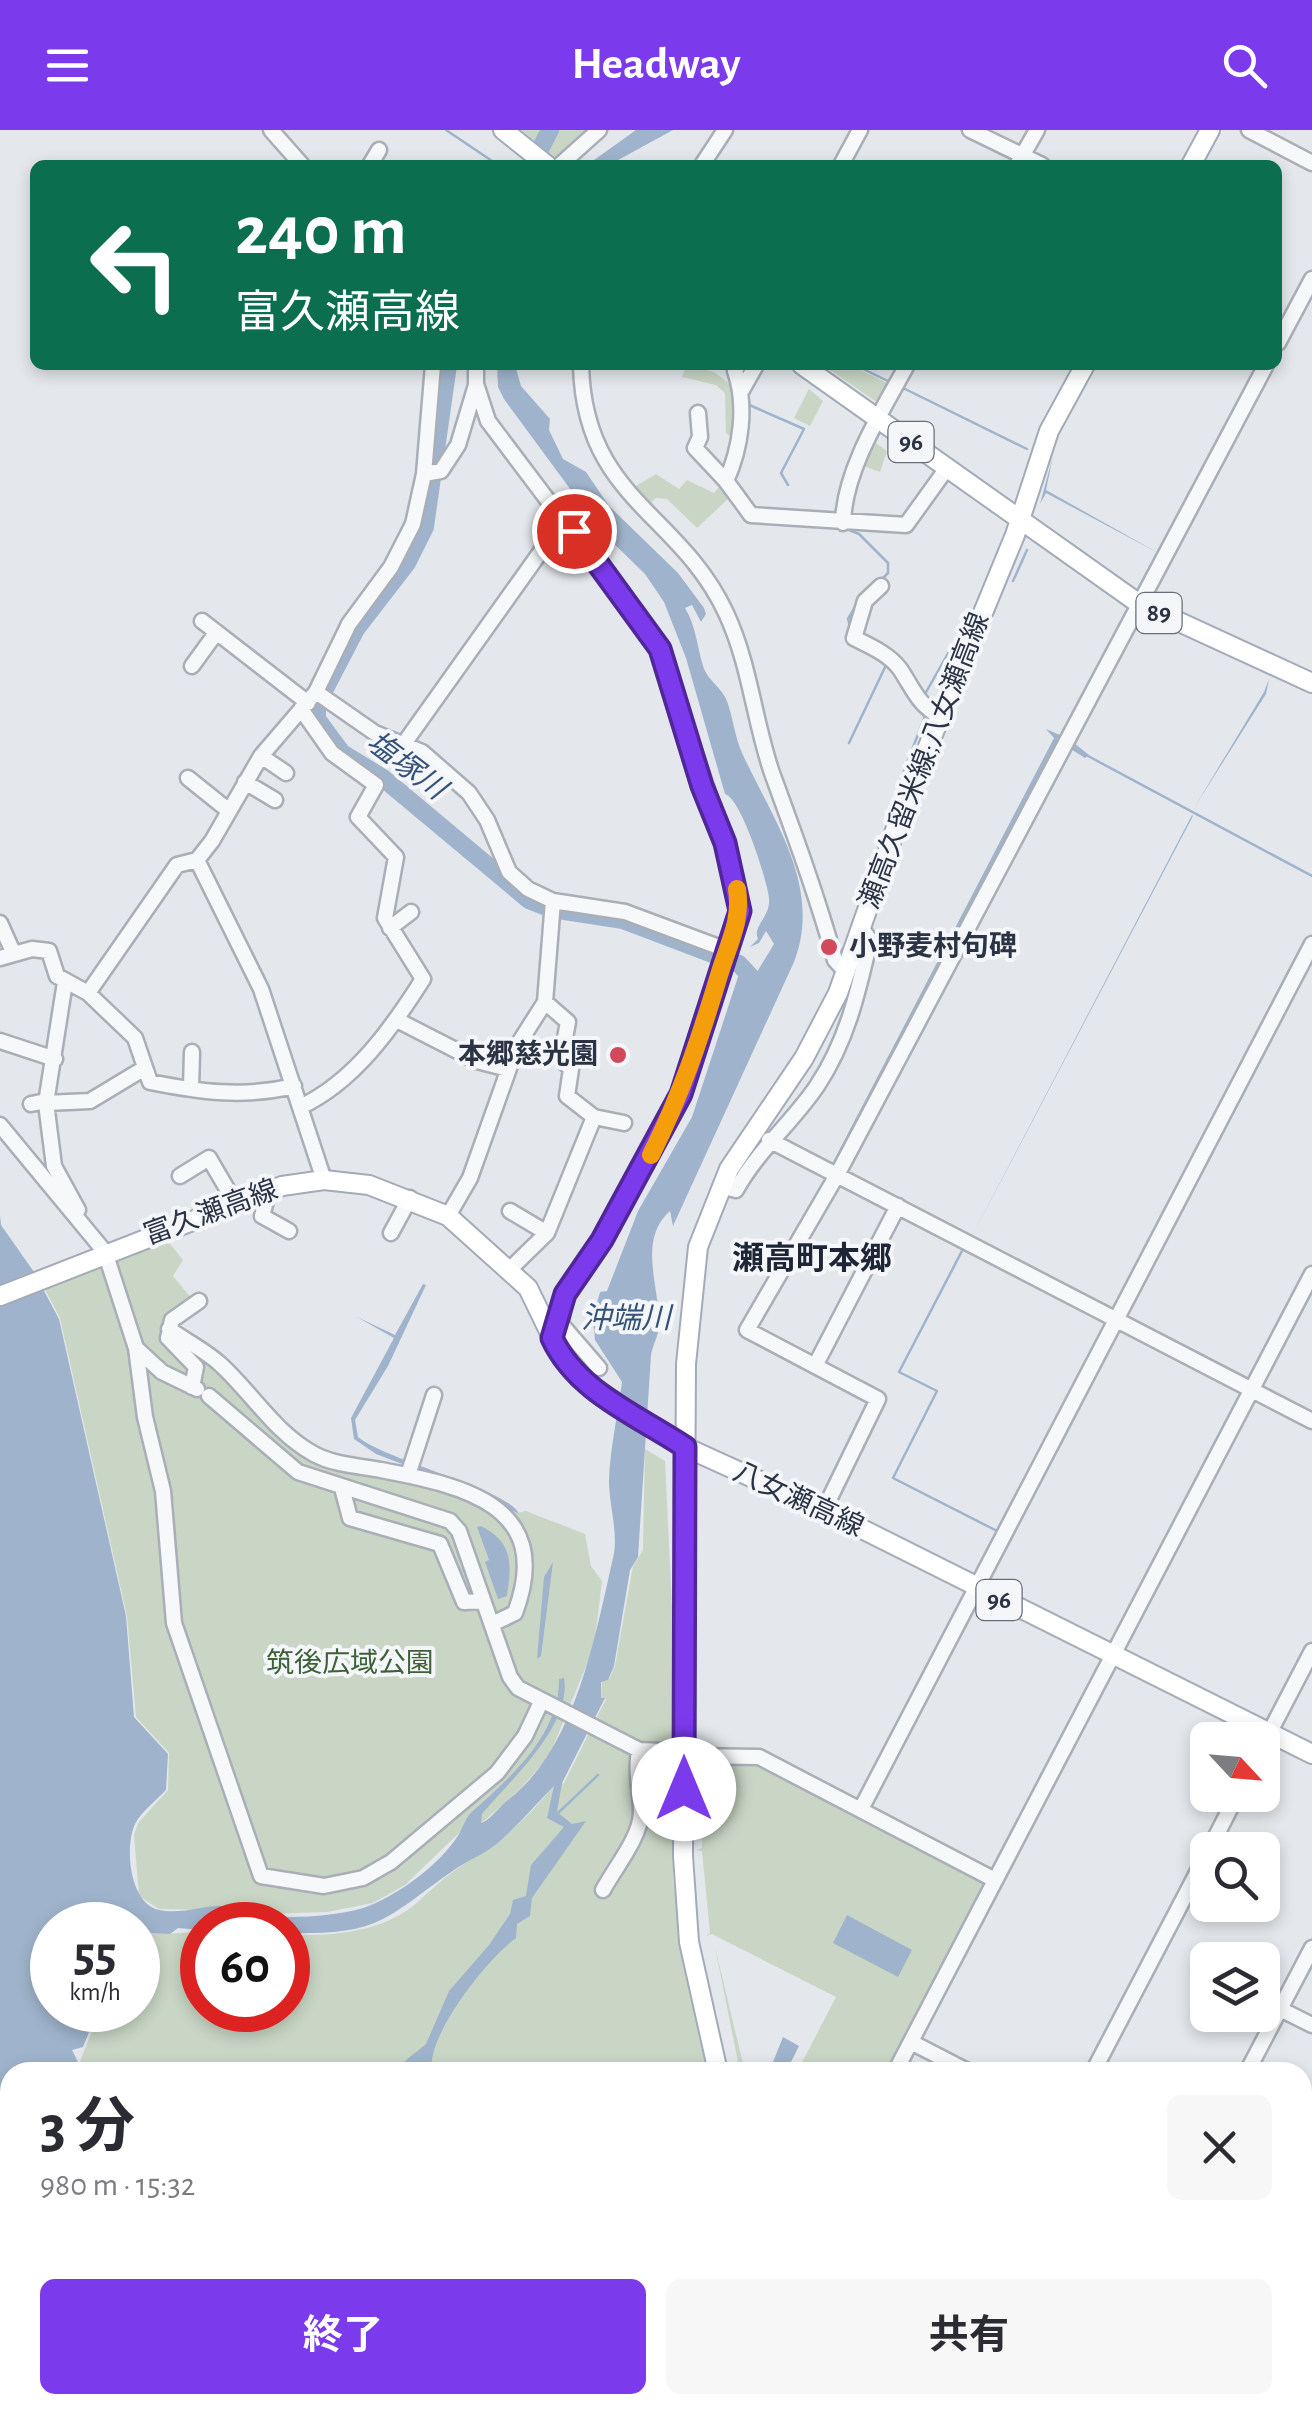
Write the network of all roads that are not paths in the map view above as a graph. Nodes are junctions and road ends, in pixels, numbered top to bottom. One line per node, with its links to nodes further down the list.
1 (270, 130): 11 (street)
2 (599, 130): 14 (street)
3 (726, 130): 15 (street)
4 (860, 130): 16 (street)
5 (970, 130): 17 (street)
6 (1037, 130): 17 (street)
7 (1210, 130): 18 (main road)
8 (1249, 130): 19 (street)
9 (505, 131): 13 (main road)
10 (379, 150): 12 (street)
11 (297, 160)
12 (373, 160)
13 (545, 160)
14 (557, 160)
15 (705, 160)
16 (844, 160)
17 (1020, 160)
18 (1194, 160)
19 (1312, 163)
20 (1312, 279): 21 (street)
21 (1282, 335)
22 (434, 370): 36 (street)
23 (476, 370): 31 (street)
24 (582, 370): 65 (street)
25 (735, 370): 32 (street)
26 (753, 370): 32 (street)
27 (809, 370): 34 (main road, 96)
28 (905, 370): 34 (street)
29 (1082, 370): 38 (main road, 瀬高久留米線;八女瀬高線)
30 (1263, 370): 42 (street)
31 (476, 384): 36 (street); 103 (street)
32 (742, 390): 37 (street)
33 (698, 413): 37 (street)
34 (878, 419): 35 (main road, 96); 39 (street)
35 (947, 468): 38 (main road, 96); 39 (street)
36 (424, 474): 47 (street)
37 (726, 480): 39 (street)
38 (1020, 520): 42 (main road, 89); 48 (main road, 瀬高久留米線;八女瀬高線)
39 (843, 523)
40 (547, 542): 49 (street)
41 (881, 586): 48 (street)
42 (1138, 603): 46 (main road, 89); 85 (street)
43 (202, 621): 44 (street)
44 (216, 633): 45 (street); 47 (street)
45 (192, 666)
46 (1312, 684)
47 (308, 701): 49 (street); 50 (street); 61 (street)
48 (940, 717): 60 (main road, 瀬高久留米線;八女瀬高線)
49 (403, 745): 57 (street)
50 (261, 756): 51 (street); 53 (street)
51 (286, 772)
52 (188, 778): 55 (street)
53 (245, 782): 54 (street); 55 (street)
54 (274, 800)
55 (230, 815): 56 (street)
56 (197, 860): 67 (street); 75 (street)
57 (552, 900): 63 (street); 68 (street)
58 (411, 912): 61 (street)
59 (0, 923): 64 (street)
60 (860, 926): 65 (main road, 瀬高久留米線;八女瀬高線); 82 (street)
61 (390, 928): 69 (street)
62 (1312, 944): 104 (street)
63 (716, 946)
64 (6, 955): 66 (street)
65 (845, 971): 88 (main road, 瀬高久留米線;八女瀬高線)
66 (65, 982): 67 (street); 72 (street)
67 (88, 993): 73 (street)
68 (545, 1002): 74 (street); 79 (street)
69 (397, 1020): 74 (street); 78 (street)
70 (0, 1041): 72 (street)
71 (192, 1052): 76 (street)
72 (54, 1059): 77 (street)
73 (143, 1069): 76 (street); 77 (street)
74 (508, 1070): 94 (street)
75 (294, 1086): 76 (street); 78 (street)
76 (191, 1089)
77 (41, 1103): 98 (street)
78 (300, 1107): 87 (street)
79 (594, 1117): 80 (street); 83 (street)
80 (624, 1123)
81 (0, 1125): 98 (street)
82 (769, 1140): 85 (street); 88 (street)
83 (578, 1160): 84 (street); 96 (street)
84 (594, 1167)
85 (837, 1175): 92 (street); 108 (street)
86 (180, 1176): 91 (street)
87 (324, 1180): 89 (main road, 富久瀬高線); 90 (main road, 富久瀬高線)
88 (721, 1186): 114 (main road, 瀬高久留米線;八女瀬高線)
89 (269, 1190): 91 (main road, 富久瀬高線); 95 (street)
90 (410, 1198): 94 (main road, 富久瀬高線); 97 (street)
91 (234, 1201): 98 (main road, 富久瀬高線)
92 (898, 1206): 104 (street); 108 (street)
93 (510, 1211): 96 (street)
94 (448, 1216): 99 (main road, 富久瀬高線)
95 (289, 1231)
96 (547, 1232): 99 (street)
97 (390, 1233)
98 (97, 1249): 101 (main road, 富久瀬高線); 107 (street)
99 (510, 1270): 106 (main road, 富久瀬高線)
100 (1312, 1274): 110 (street)
101 (0, 1296)
102 (199, 1301): 105 (street)
103 (562, 1310): 106 (street); 109 (street)
104 (1115, 1320): 110 (street); 122 (street)
105 (170, 1330): 111 (street); 115 (street)
106 (552, 1338): 114 (main road, 富久瀬高線)
107 (136, 1348): 111 (street); 127 (street)
108 (815, 1366): 118 (street)
109 (599, 1368)
110 (1252, 1390): 113 (street); 126 (street)
111 (202, 1392): 116 (street)
112 (434, 1395): 115 (street)
113 (1312, 1422)
114 (685, 1447): 118 (main road, 八女瀬高線 / 96); 132 (main road)
115 (408, 1476): 124 (street)
116 (342, 1488): 117 (street); 120 (street)
117 (369, 1496): 119 (street); 120 (street)
118 (824, 1510): 122 (main road, 八女瀬高線 / 96)
119 (435, 1514): 121 (street); 123 (street)
120 (386, 1526): 121 (street)
121 (423, 1536): 123 (street)
122 (976, 1589): 126 (main road, 八女瀬高線 / 96); 134 (street)
123 (484, 1601): 124 (street)
124 (492, 1624): 127 (street)
125 (1312, 1651): 129 (street)
126 (1111, 1655): 128 (main road, 八女瀬高線 / 96); 135 (street)
127 (541, 1702): 131 (street)
128 (1233, 1722)
129 (1275, 1722)
130 (1280, 1744): 133 (main road, 八女瀬高線 / 96)
131 (640, 1750): 132 (street); 137 (street)
132 (684, 1754): 134 (street); 143 (main road)
133 (1312, 1754)
134 (861, 1809): 135 (street)
135 (995, 1880): 142 (street)
136 (1190, 1886): 146 (street)
137 (603, 1890)
138 (1312, 1948): 139 (street)
139 (1280, 2008): 140 (street)
140 (1312, 2026)
141 (1268, 2032): 147 (street)
142 (911, 2042): 144 (street); 145 (street)
143 (716, 2062)
144 (900, 2062)
145 (950, 2062)
146 (1098, 2062)
147 (1252, 2062)

